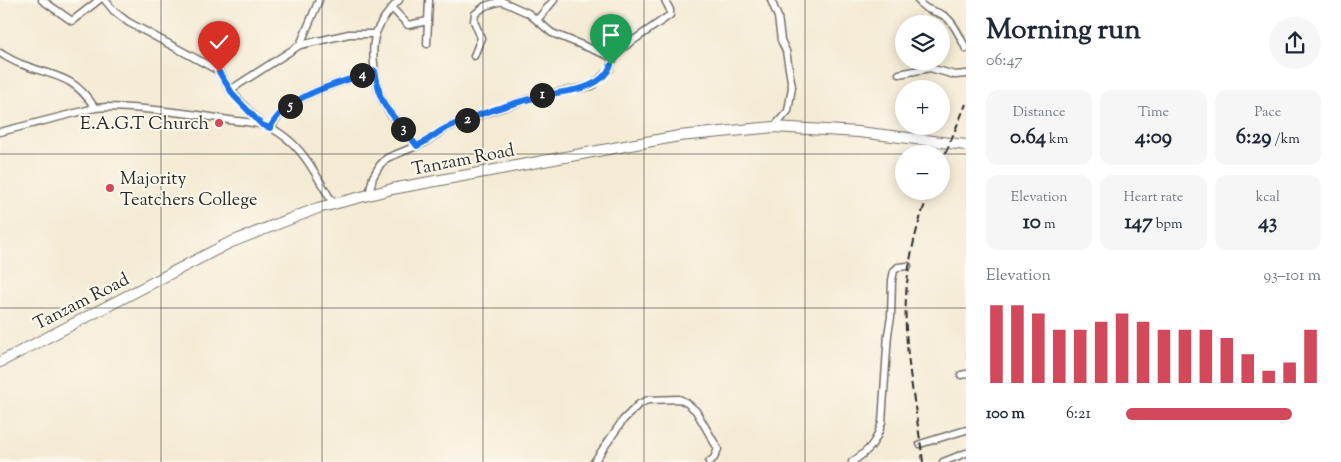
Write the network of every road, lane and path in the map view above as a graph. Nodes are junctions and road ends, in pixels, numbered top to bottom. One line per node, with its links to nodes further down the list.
1 (42, 0): 2 (street)
2 (99, 0)
3 (105, 0): 25 (street)
4 (319, 0): 17 (street)
5 (399, 0): 12 (street)
6 (429, 0): 14 (street)
7 (501, 0): 13 (street); 20 (street)
8 (554, 0): 13 (street)
9 (666, 0): 21 (street)
10 (772, 0): 28 (street)
11 (918, 0): 18 (street)
12 (392, 8): 14 (street); 15 (street)
13 (537, 20): 21 (street)
14 (428, 21): 16 (street)
15 (375, 34): 17 (street); 22 (street)
16 (427, 44)
17 (300, 45): 25 (street)
18 (966, 49)
19 (0, 53): 26 (street)
20 (474, 56)
21 (612, 61): 32 (street)
22 (375, 71): 29 (street); 32 (street)
23 (899, 74): 24 (street)
24 (966, 74)
25 (230, 90): 27 (street)
26 (95, 108): 27 (street); 30 (street)
27 (262, 125): 29 (street)
28 (774, 127): 31 (highway, Tanzam Road); 33 (highway, Tanzam Road)
29 (270, 128): 34 (street)
30 (0, 132)
31 (966, 145)
32 (417, 146): 33 (street)
33 (368, 194): 34 (highway, Tanzam Road)
34 (333, 203): 36 (highway, Tanzam Road)
35 (908, 266): 42 (street)
36 (0, 362)
37 (966, 430): 38 (street)
38 (920, 444)
39 (966, 453): 43 (street)
40 (594, 462): 41 (street)
41 (708, 462)
42 (852, 462)
43 (943, 462)

